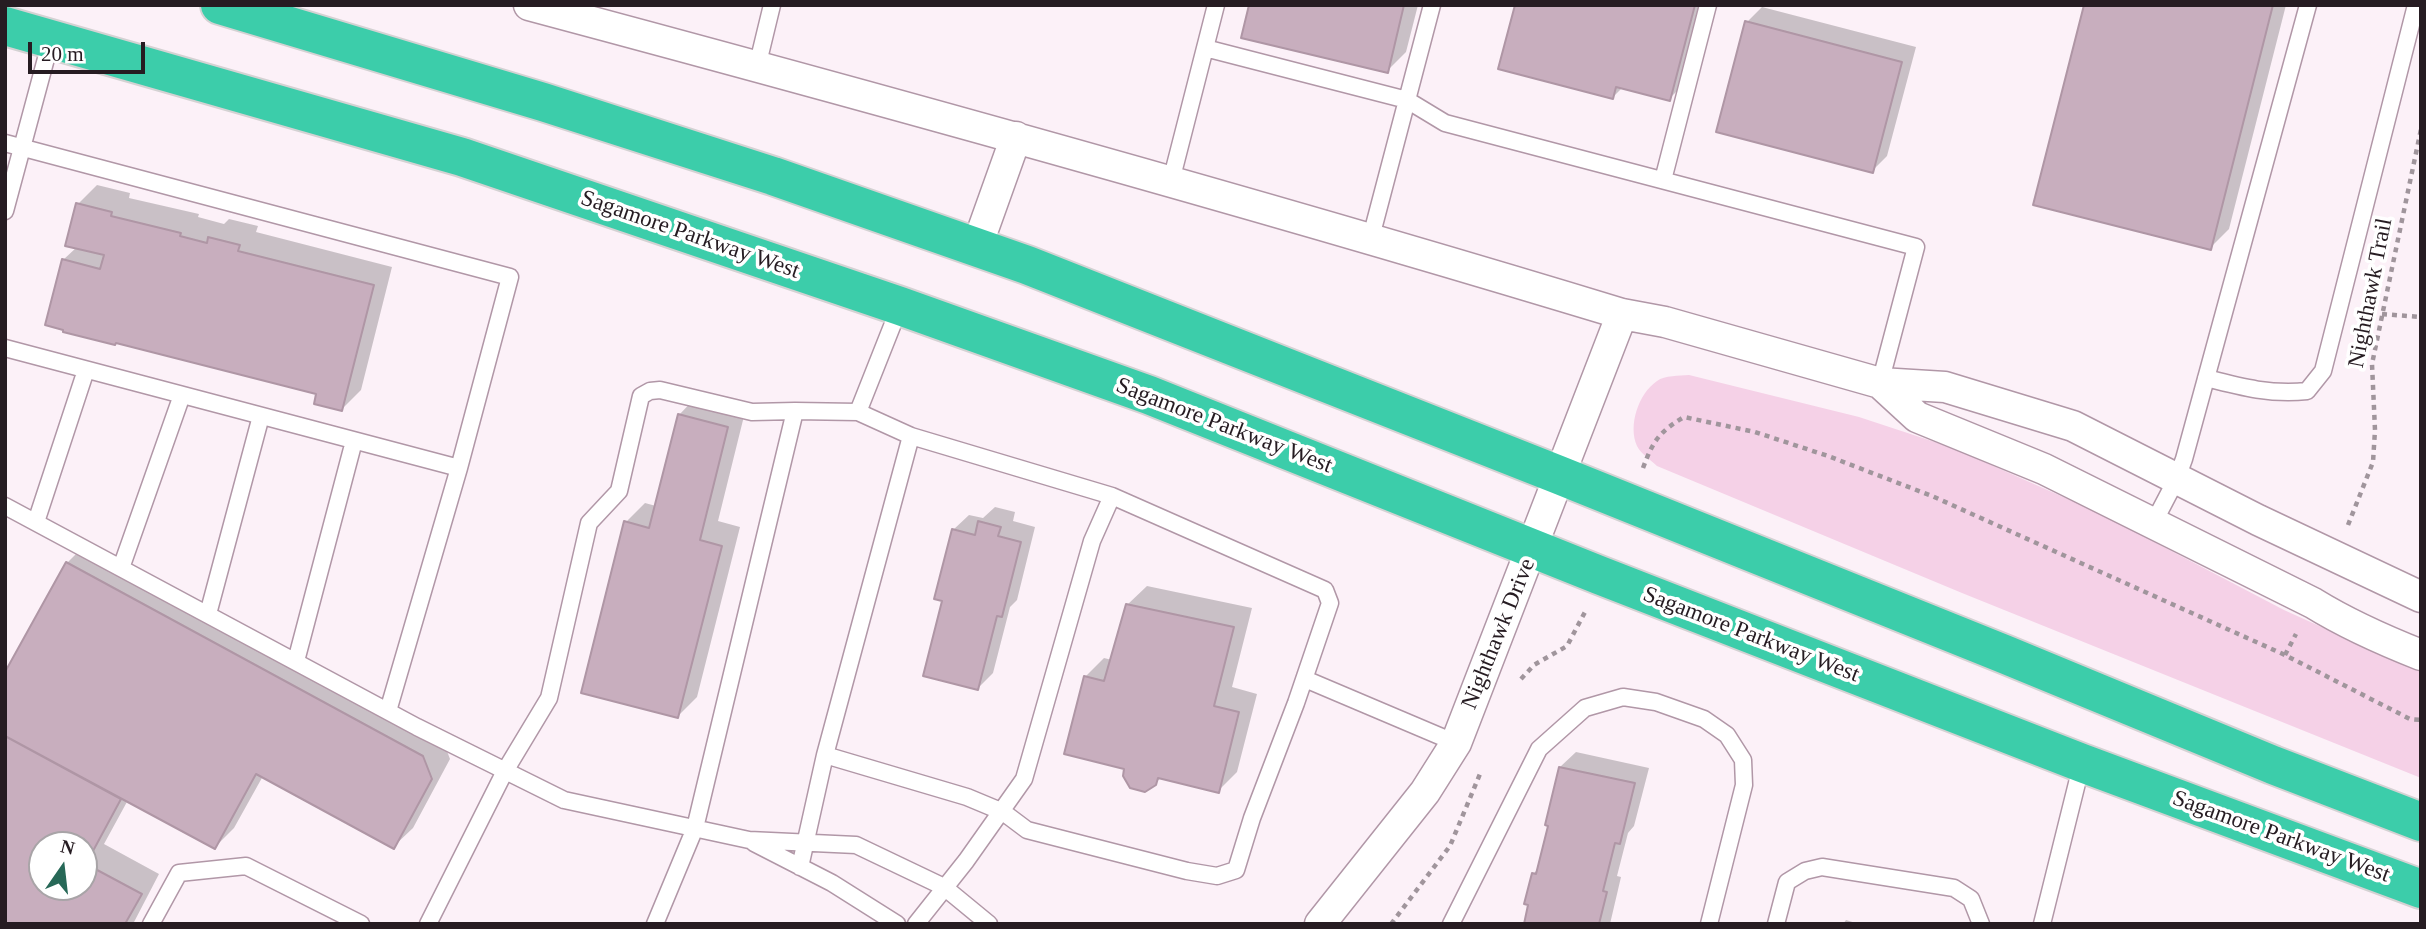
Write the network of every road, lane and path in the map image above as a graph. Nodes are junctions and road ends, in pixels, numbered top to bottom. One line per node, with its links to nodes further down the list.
1 (220, 5): 22 (highway)
2 (529, 5): 9 (street)
3 (772, 5): 13 (lane)
4 (1216, 5): 12 (lane)
5 (1432, 5): 14 (lane)
6 (1708, 5): 18 (lane)
7 (2308, 5): 29 (lane)
8 (2417, 5): 29 (lane)
9 (571, 11): 13 (street)
10 (5, 26): 11 (highway, Sagamore Parkway West)
11 (51, 40): 17 (lane); 23 (highway, Sagamore Parkway West)
12 (1205, 48): 14 (lane); 19 (lane)
13 (757, 67): 16 (street)
14 (1407, 100): 18 (lane); 21 (lane)
15 (2421, 129): 25 (path, Nighthawk Trail)
16 (1016, 138): 19 (street); 22 (street)
17 (13, 145): 20 (lane); 37 (lane)
18 (1663, 180): 30 (lane)
19 (1171, 181): 21 (street)
20 (5, 211)
21 (1371, 237): 24 (street)
22 (976, 249): 38 (highway)
23 (900, 306): 33 (lane); 44 (highway, Sagamore Parkway West)
24 (1622, 314): 30 (street); 38 (street, Nighthawk Drive)
25 (2382, 314): 26 (path); 45 (path, Nighthawk Trail)
26 (2421, 317)
27 (5, 348): 28 (lane)
28 (86, 370): 31 (lane); 42 (lane)
29 (2206, 378): 39 (lane)
30 (1880, 383): 39 (street); 43 (street)
31 (182, 395): 34 (lane); 46 (lane)
32 (795, 411): 33 (lane); 58 (lane); 61 (lane)
33 (858, 412): 35 (lane)
34 (261, 416): 36 (lane); 49 (lane)
35 (911, 436): 40 (lane); 56 (lane)
36 (354, 440): 37 (lane); 52 (lane)
37 (459, 468): 54 (lane)
38 (1559, 475): 44 (street, Nighthawk Drive); 60 (highway)
39 (2177, 478): 43 (lane); 45 (street)
40 (1112, 496): 53 (lane); 59 (lane)
41 (5, 506): 42 (lane)
42 (36, 522): 46 (lane)
43 (2154, 522): 48 (street)
44 (1533, 549): 55 (street, Nighthawk Drive); 57 (highway, Sagamore Parkway West)
45 (2333, 557): 47 (street)
46 (121, 568): 49 (lane)
47 (2421, 597)
48 (2313, 603): 50 (path); 51 (street)
49 (208, 614): 52 (lane)
50 (2285, 655)
51 (2421, 655)
52 (296, 662): 54 (lane)
53 (1305, 679): 55 (lane); 59 (lane)
54 (388, 711): 58 (lane)
55 (1456, 743): 74 (street, Nighthawk Drive)
56 (825, 755): 59 (lane); 63 (lane)
57 (2082, 763): 66 (highway, Sagamore Parkway West); 79 (lane)
58 (505, 771): 61 (lane); 69 (lane)
59 (1003, 812): 65 (lane)
60 (2421, 822)
61 (695, 828): 62 (lane); 70 (lane)
62 (749, 841): 63 (lane); 64 (lane)
63 (806, 842): 64 (lane); 65 (lane)
64 (800, 867): 71 (lane)
65 (944, 887): 72 (lane); 73 (lane)
66 (2421, 889)
67 (151, 924): 68 (lane)
68 (360, 924)
69 (428, 924)
70 (655, 924)
71 (897, 924)
72 (916, 924)
73 (989, 924)
74 (1320, 924)
75 (1451, 924): 76 (lane)
76 (1709, 924)
77 (1776, 924): 78 (lane)
78 (1981, 924)
79 (2042, 924)

